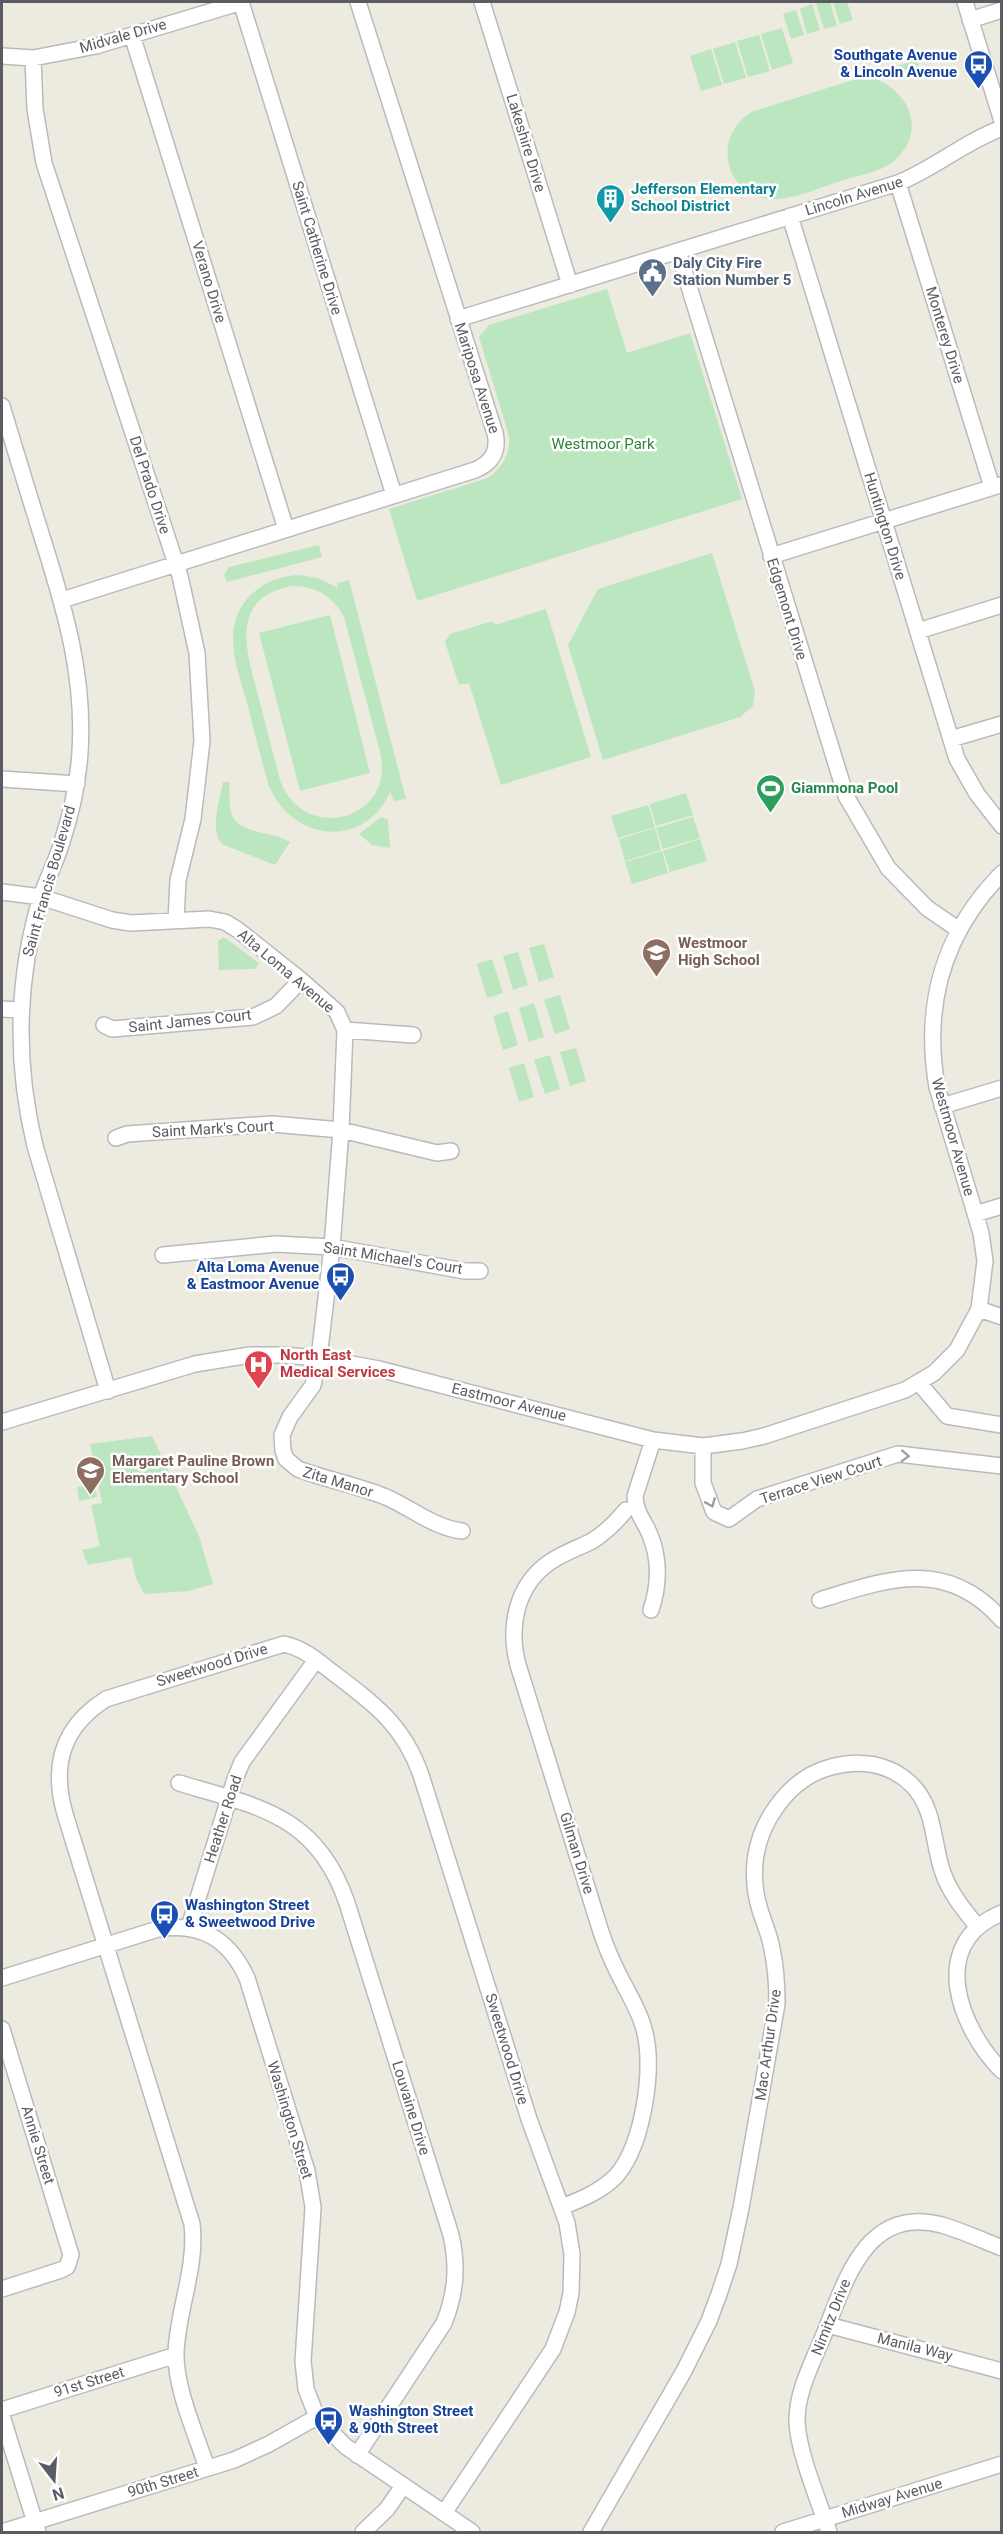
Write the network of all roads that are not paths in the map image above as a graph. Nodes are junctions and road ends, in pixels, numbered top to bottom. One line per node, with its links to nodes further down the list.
1 (241, 2): 7 (street, Midvale Drive); 19 (street, Saint Catherine Drive)
2 (358, 2): 16 (street, Mariposa Avenue)
3 (483, 2): 15 (street, Lakeshire Drive)
4 (965, 2): 6 (street)
5 (1002, 10): 6 (street)
6 (970, 20): 10 (street)
7 (132, 35): 9 (street, Midvale Drive); 21 (street, Verano Drive)
8 (2, 56): 9 (street, Midvale Drive)
9 (33, 58): 23 (street, Del Prado Drive)
10 (1002, 121)
11 (1002, 128): 12 (street, Lincoln Avenue)
12 (898, 183): 13 (street, Lincoln Avenue); 18 (street, Monterey Drive)
13 (790, 216): 14 (street, Lincoln Avenue); 20 (street, Huntington Drive)
14 (678, 251): 15 (street, Lincoln Avenue); 22 (street, Edgemont Drive)
15 (570, 285): 16 (street, Lincoln Avenue)
16 (458, 319): 19 (street, Mariposa Avenue)
17 (2, 406): 24 (street, Saint Francis Boulevard)
18 (997, 486): 20 (street)
19 (394, 495): 21 (street, Mariposa Avenue)
20 (884, 521): 22 (street); 26 (street, Huntington Drive)
21 (286, 529): 23 (street, Mariposa Avenue)
22 (771, 556): 36 (street, Edgemont Drive)
23 (176, 564): 24 (street, Mariposa Avenue); 35 (street, Del Prado Drive)
24 (62, 600): 30 (street, Saint Francis Boulevard)
25 (1002, 605): 26 (street)
26 (918, 631): 28 (street, Huntington Drive)
27 (1002, 724): 28 (street)
28 (951, 739): 31 (street, Huntington Drive)
29 (2, 779): 30 (street)
30 (77, 784): 34 (street, Saint Francis Boulevard)
31 (1002, 826)
32 (1002, 873): 36 (street, Westmoor Avenue)
33 (2, 892): 34 (street, Alta Loma Avenue)
34 (41, 897): 35 (street, Alta Loma Avenue); 39 (street, Saint Francis Boulevard)
35 (176, 920): 37 (street, Alta Loma Avenue)
36 (958, 930): 44 (street, Westmoor Avenue)
37 (302, 980): 40 (street, Saint James Court); 41 (street, Alta Loma Avenue)
38 (2, 1009): 39 (street)
39 (20, 1010): 57 (street, Saint Francis Boulevard)
40 (104, 1024)
41 (345, 1030): 42 (street); 45 (street)
42 (413, 1035)
43 (1002, 1088): 44 (street)
44 (942, 1106): 49 (street, Westmoor Avenue)
45 (341, 1130): 46 (street, Saint Mark's Court); 47 (street, Saint Mark's Court); 50 (street)
46 (116, 1138)
47 (451, 1151)
48 (1002, 1206): 49 (street)
49 (975, 1214): 53 (street, Westmoor Avenue)
50 (332, 1246): 51 (street, Saint Michael's Court); 52 (street, Saint Michael's Court); 55 (street)
51 (163, 1255)
52 (480, 1271)
53 (979, 1309): 54 (street); 56 (street, Eastmoor Avenue)
54 (1002, 1317)
55 (319, 1358): 57 (street, Eastmoor Avenue); 60 (street, Eastmoor Avenue); 64 (street, Zita Manor)
56 (919, 1383): 59 (street); 61 (street, Eastmoor Avenue)
57 (108, 1391): 58 (street, Eastmoor Avenue)
58 (2, 1422)
59 (1002, 1425)
60 (653, 1440): 61 (street, Eastmoor Avenue); 63 (street)
61 (703, 1446): 62 (street, Terrace View Court, one-way to 62)
62 (1002, 1466)
63 (631, 1508): 66 (street); 78 (street, Gilman Drive)
64 (462, 1531)
65 (820, 1600): 67 (street)
66 (651, 1610)
67 (1002, 1620)
68 (316, 1660): 70 (street, Heather Road); 74 (street, Sweetwood Drive); 78 (street, Sweetwood Drive)
69 (179, 1783): 70 (street, Louvaine Drive)
70 (229, 1798): 73 (street, Heather Road); 87 (street, Louvaine Drive)
71 (1002, 1913): 72 (street)
72 (977, 1926): 77 (street); 94 (street, Mac Arthur Drive)
73 (189, 1927): 74 (street, Washington Street); 86 (street, Washington Street)
74 (106, 1945): 75 (street, Washington Street); 82 (street, Sweetwood Drive)
75 (2, 1978)
76 (2, 2029): 80 (street, Annie Street)
77 (998, 2064)
78 (562, 2207): 91 (street, Sweetwood Drive)
79 (1002, 2248): 81 (street, Nimitz Drive)
80 (2, 2289)
81 (828, 2325): 83 (street, Manila Way); 92 (street, Nimitz Drive)
82 (176, 2355): 84 (street, 91st Street); 89 (street, Sweetwood Drive)
83 (1002, 2370)
84 (2, 2410)
85 (2, 2416): 93 (street)
86 (317, 2417): 87 (street, Washington Street); 89 (street, 90th Street)
87 (357, 2455): 90 (street, Washington Street)
88 (1002, 2464): 92 (street, Midway Avenue)
89 (207, 2468): 93 (street, 90th Street)
90 (403, 2486): 91 (street, Washington Street); 96 (street)
91 (444, 2513): 97 (street, Washington Street)
92 (827, 2526): 98 (street, Midway Avenue)
93 (36, 2527): 95 (street, 90th Street)
94 (595, 2531)
95 (2, 2532)
96 (363, 2532)
97 (472, 2532)
98 (783, 2532)

